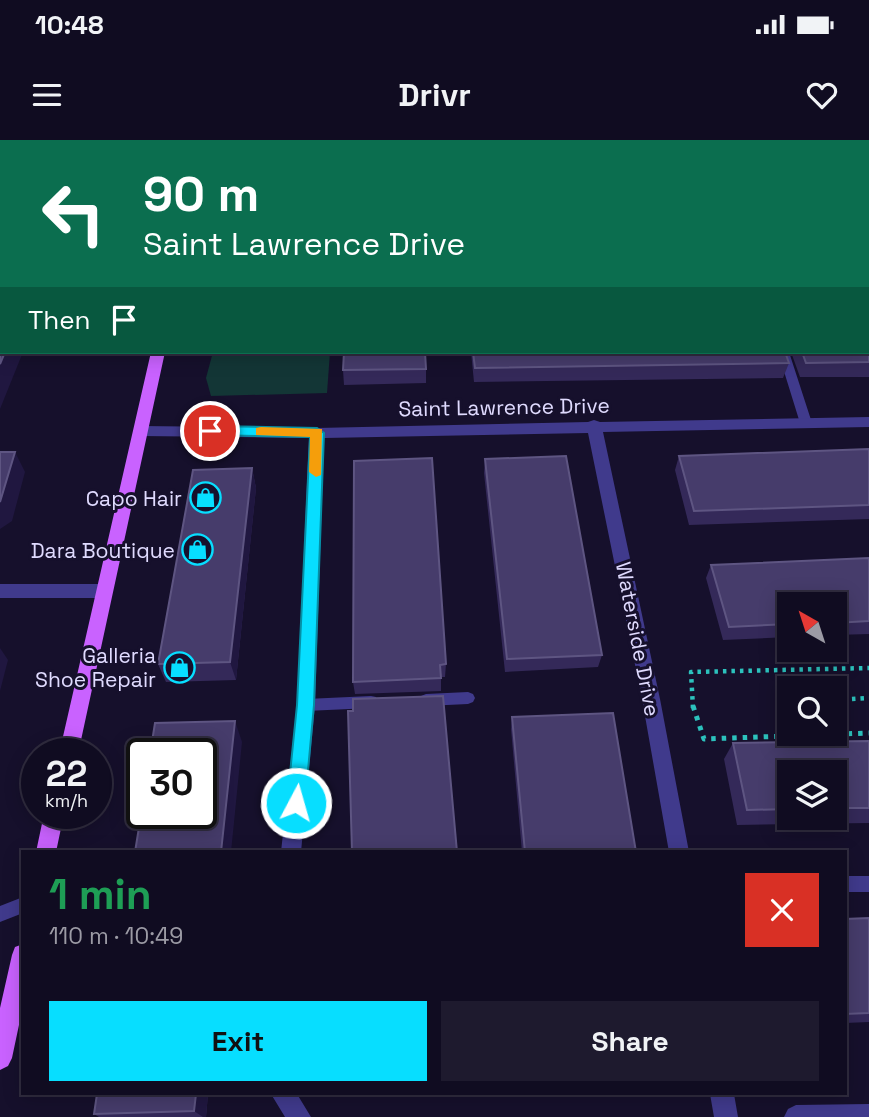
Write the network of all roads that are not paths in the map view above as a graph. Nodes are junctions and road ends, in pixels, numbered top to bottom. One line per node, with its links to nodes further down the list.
1 (158, 354): 6 (main road)
2 (784, 354): 4 (lane)
3 (869, 422): 4 (street, Saint Lawrence Drive)
4 (806, 423): 5 (street, Saint Lawrence Drive)
5 (594, 425): 7 (street, Saint Lawrence Drive); 16 (street, Waterside Drive)
6 (140, 431): 7 (street, Saint Lawrence Drive); 9 (main road)
7 (317, 433): 11 (street)
8 (0, 591): 9 (street)
9 (104, 591): 12 (main road)
10 (468, 698): 11 (lane)
11 (306, 705): 15 (street)
12 (72, 738)
13 (51, 829): 14 (main road)
14 (46, 850)
15 (291, 850)
16 (679, 850)
17 (847, 884): 18 (lane)
18 (869, 884)
19 (21, 906): 20 (lane)
20 (0, 914)
21 (21, 965): 22 (main road)
22 (0, 1058)
23 (284, 1095): 26 (street)
24 (722, 1095): 27 (street)
25 (869, 1116): 28 (street)
26 (299, 1117)
27 (726, 1117)
28 (796, 1117)

